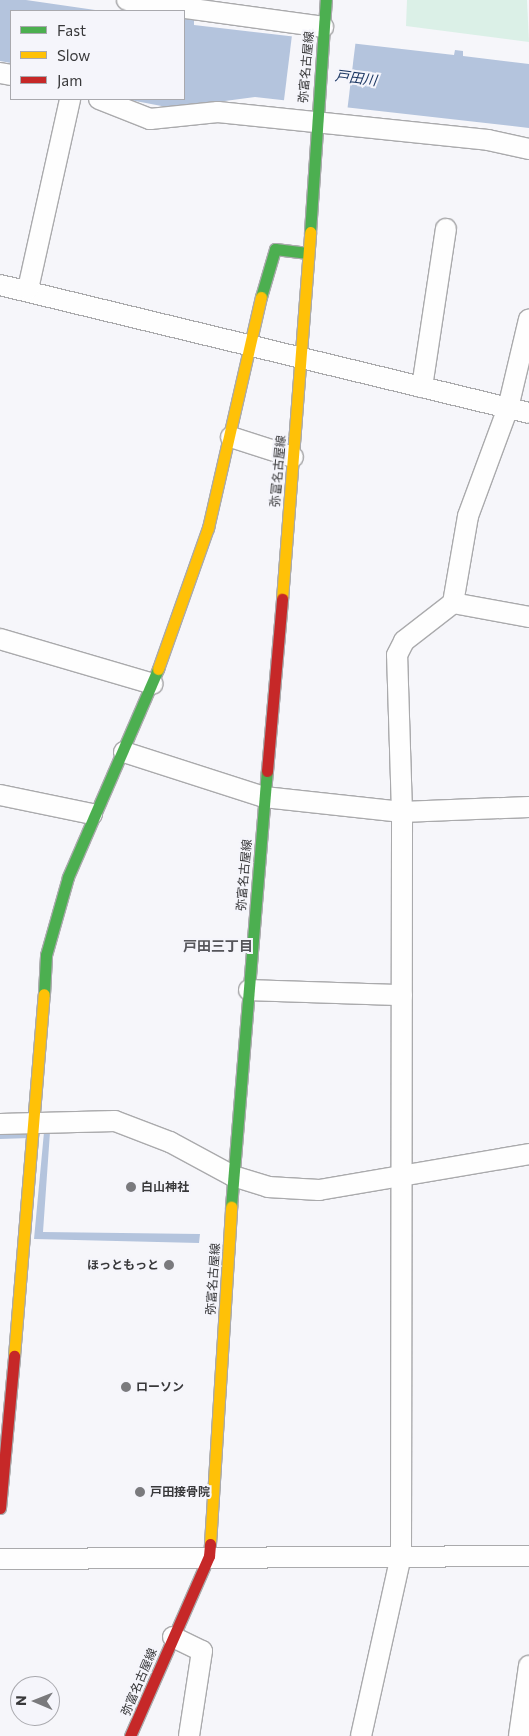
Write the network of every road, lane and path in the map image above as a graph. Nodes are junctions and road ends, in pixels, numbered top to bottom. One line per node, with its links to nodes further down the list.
1 (127, 0): 3 (street)
2 (326, 0): 3 (main road, 弥富名古屋線)
3 (323, 29): 6 (main road, 弥富名古屋線)
4 (70, 100): 11 (street)
5 (102, 100): 6 (street)
6 (316, 117): 7 (street); 9 (main road, 弥富名古屋線)
7 (529, 148)
8 (446, 229): 15 (street)
9 (308, 253): 13 (main road); 14 (main road, 弥富名古屋線)
10 (0, 285): 11 (street)
11 (28, 289): 13 (street)
12 (529, 319): 16 (street)
13 (248, 344): 14 (street); 18 (main road)
14 (302, 357): 15 (street); 19 (main road, 弥富名古屋線)
15 (422, 386): 16 (street)
16 (508, 408): 17 (street); 20 (street)
17 (529, 413)
18 (231, 438): 19 (street); 23 (main road)
19 (293, 457): 26 (main road, 弥富名古屋線)
20 (453, 604): 21 (street); 28 (street)
21 (529, 617)
22 (0, 639): 23 (street)
23 (153, 684): 24 (main road)
24 (124, 752): 26 (street); 29 (main road)
25 (0, 794): 29 (street)
26 (264, 797): 28 (street); 30 (main road, 弥富名古屋線)
27 (529, 807): 28 (street)
28 (402, 812): 31 (street)
29 (92, 814): 32 (main road)
30 (249, 990): 31 (street); 35 (main road, 弥富名古屋線)
31 (402, 995): 36 (street)
32 (36, 1123): 33 (street); 35 (street); 37 (main road)
33 (0, 1124)
34 (529, 1154): 36 (street)
35 (233, 1176): 36 (street); 38 (main road, 弥富名古屋線)
36 (402, 1176): 39 (street)
37 (0, 1508)
38 (209, 1556): 39 (street); 41 (street); 42 (main road, 弥富名古屋線)
39 (401, 1556): 40 (street); 46 (street)
40 (529, 1556)
41 (0, 1559)
42 (173, 1637): 44 (main road, 弥富名古屋線); 45 (street)
43 (529, 1666): 47 (street)
44 (130, 1736)
45 (189, 1736)
46 (362, 1736)
47 (519, 1736)

